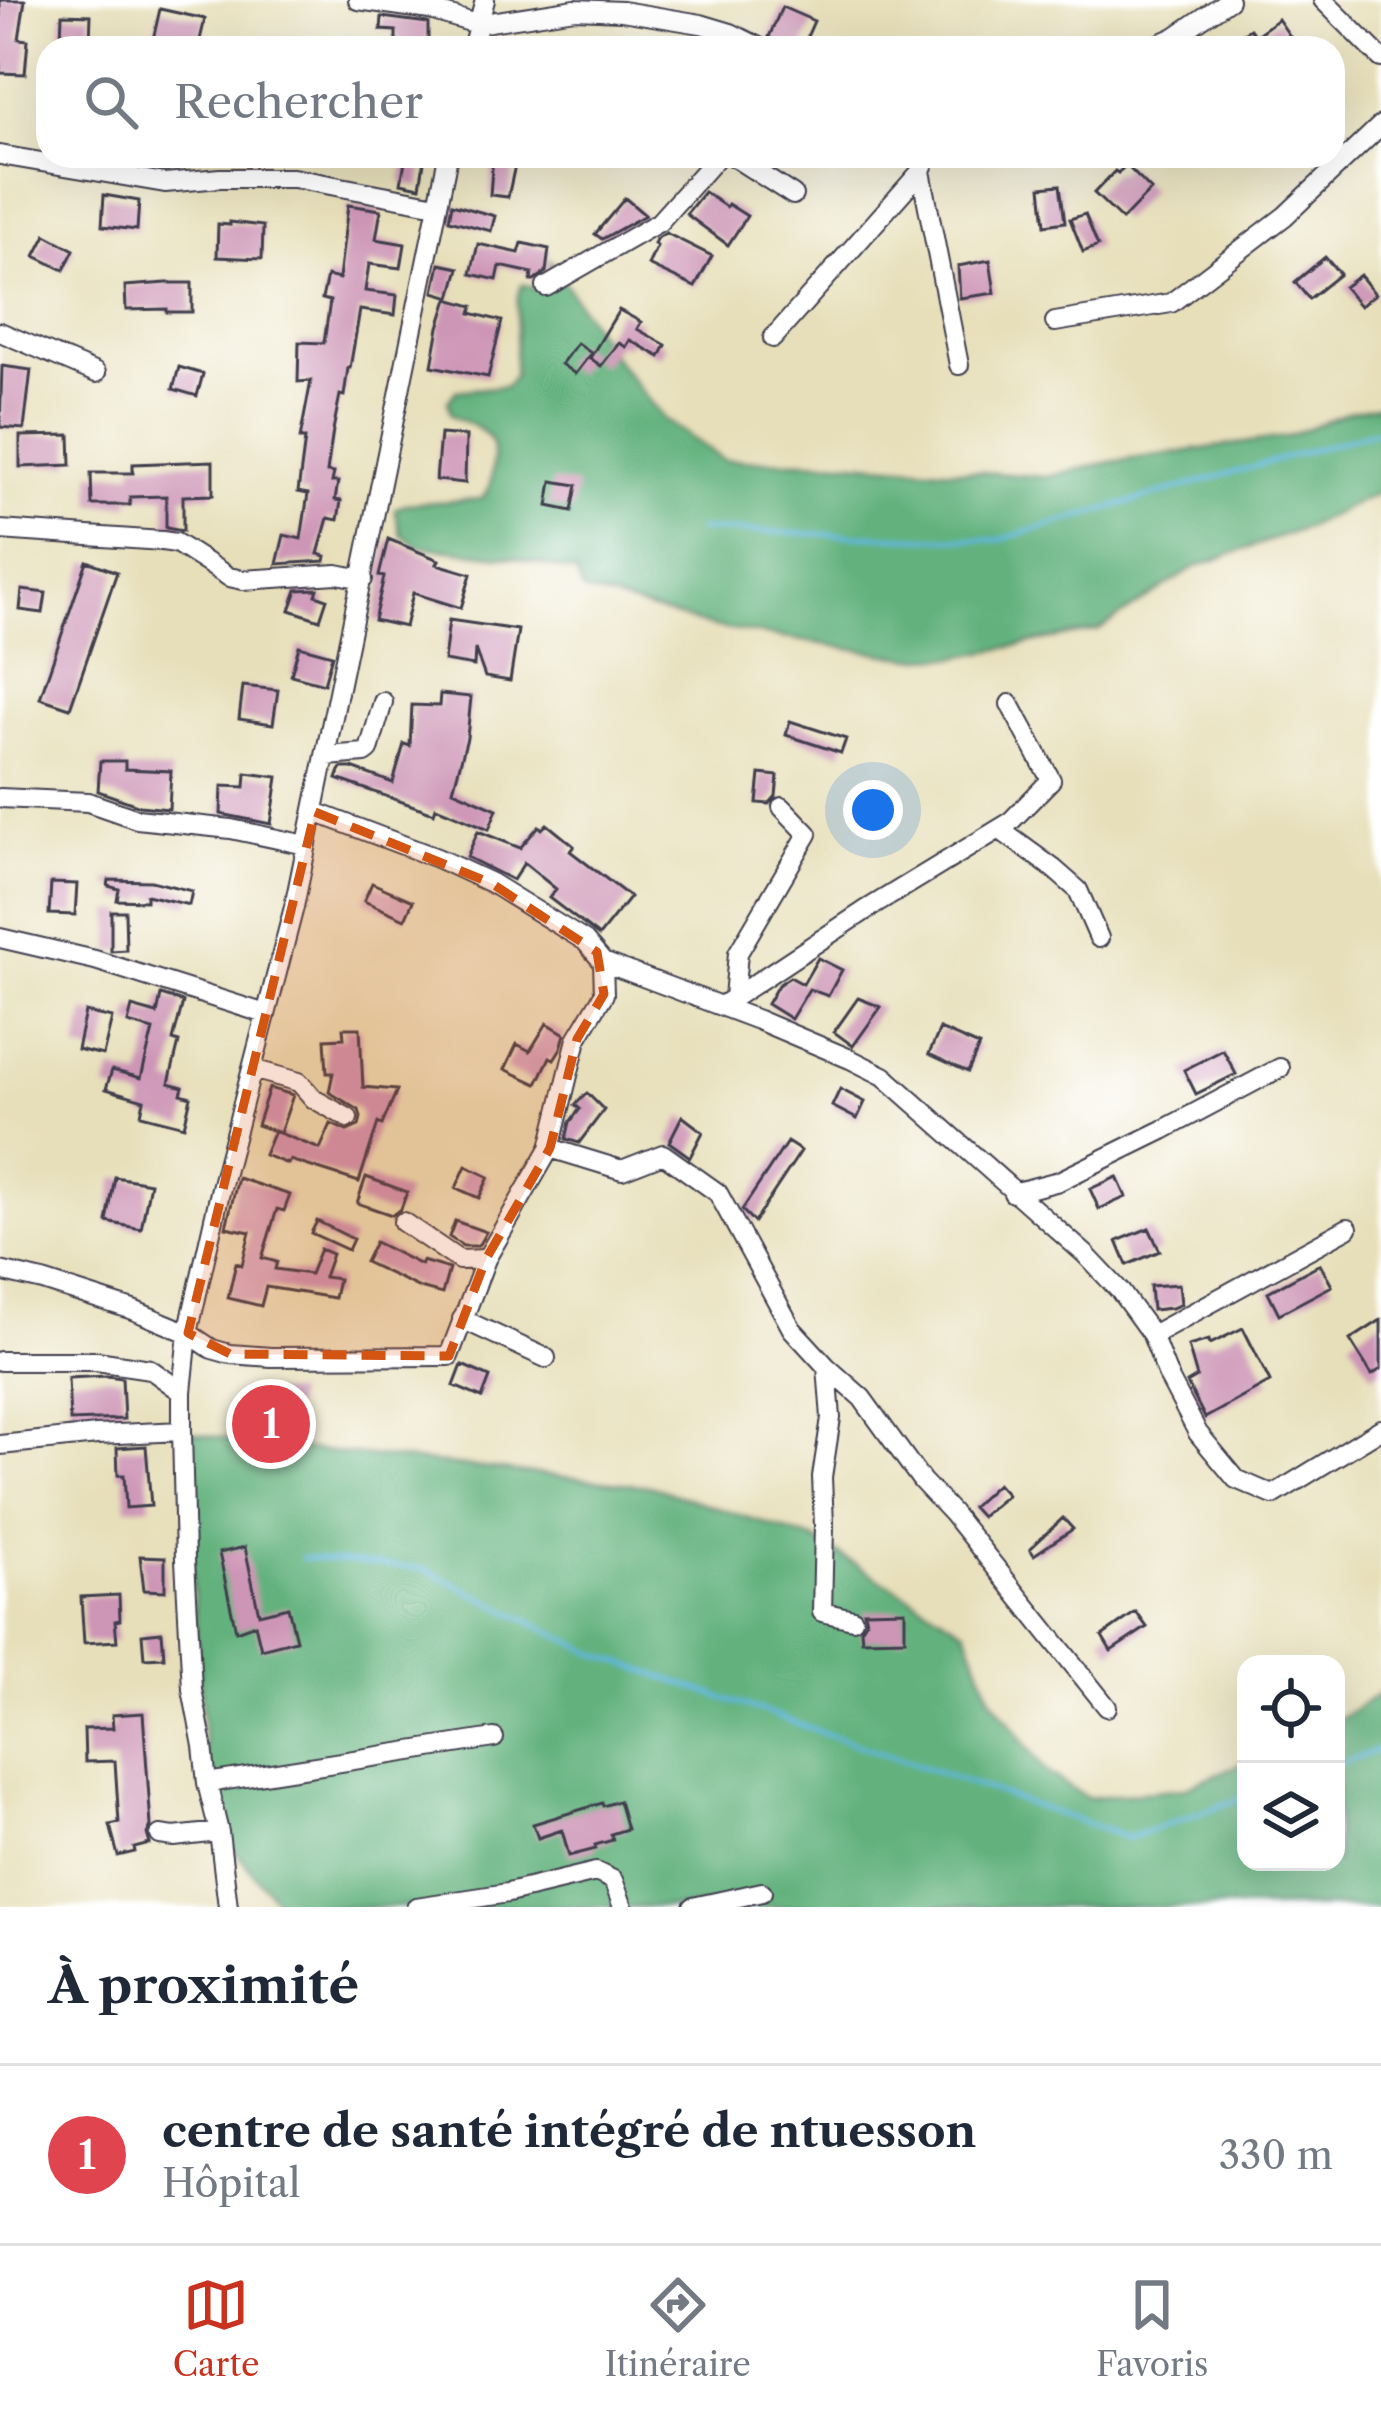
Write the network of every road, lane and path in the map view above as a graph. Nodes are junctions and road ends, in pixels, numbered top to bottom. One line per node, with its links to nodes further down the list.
1 (358, 0): 5 (street)
2 (485, 0): 5 (street)
3 (1229, 0): 8 (street)
4 (1323, 0): 9 (street)
5 (477, 24): 6 (street); 7 (street)
6 (474, 36)
7 (729, 36)
8 (1176, 36)
9 (1381, 58)
10 (1381, 125): 12 (street)
11 (0, 155): 13 (street)
12 (1345, 159)
13 (36, 161)
14 (77, 168): 22 (street)
15 (445, 168): 22 (street)
16 (707, 168): 23 (street)
17 (751, 168): 21 (street)
18 (920, 168): 26 (street)
19 (925, 168): 27 (street)
20 (1336, 168): 24 (street)
21 (793, 195)
22 (437, 205): 30 (street)
23 (546, 286)
24 (1055, 322)
25 (0, 332): 28 (street)
26 (773, 338)
27 (959, 365)
28 (96, 373)
29 (0, 530): 30 (street)
30 (363, 579): 33 (street)
31 (383, 703): 33 (street)
32 (1010, 704): 37 (street)
33 (327, 756): 36 (street)
34 (0, 798): 38 (street)
35 (782, 807): 42 (street)
36 (315, 812): 38 (street); 41 (street)
37 (999, 829): 40 (street); 42 (street)
38 (305, 845): 43 (street)
39 (0, 938): 43 (street)
40 (1099, 938)
41 (603, 962): 42 (street); 47 (street)
42 (727, 1002): 48 (street)
43 (266, 1014): 45 (street)
44 (1280, 1068): 48 (street)
45 (252, 1069): 46 (street); 54 (street)
46 (348, 1118)
47 (550, 1148): 51 (street); 58 (street)
48 (1012, 1192): 55 (street)
49 (403, 1222): 51 (street)
50 (1348, 1228): 55 (street)
51 (486, 1259): 53 (street)
52 (0, 1271): 54 (street)
53 (462, 1319): 54 (street); 56 (street)
54 (188, 1334): 59 (street)
55 (1152, 1335): 60 (street)
56 (546, 1358)
57 (0, 1361): 59 (street)
58 (827, 1367): 63 (street); 64 (street)
59 (182, 1391): 61 (street)
60 (1381, 1429)
61 (182, 1431): 62 (street); 66 (street)
62 (0, 1445)
63 (853, 1619)
64 (1107, 1707)
65 (494, 1738): 66 (street)
66 (207, 1783): 67 (street)
67 (219, 1832): 68 (street); 70 (street)
68 (160, 1835)
69 (762, 1892): 73 (street)
70 (228, 1907)
71 (416, 1907): 72 (street)
72 (623, 1907)
73 (693, 1907)

